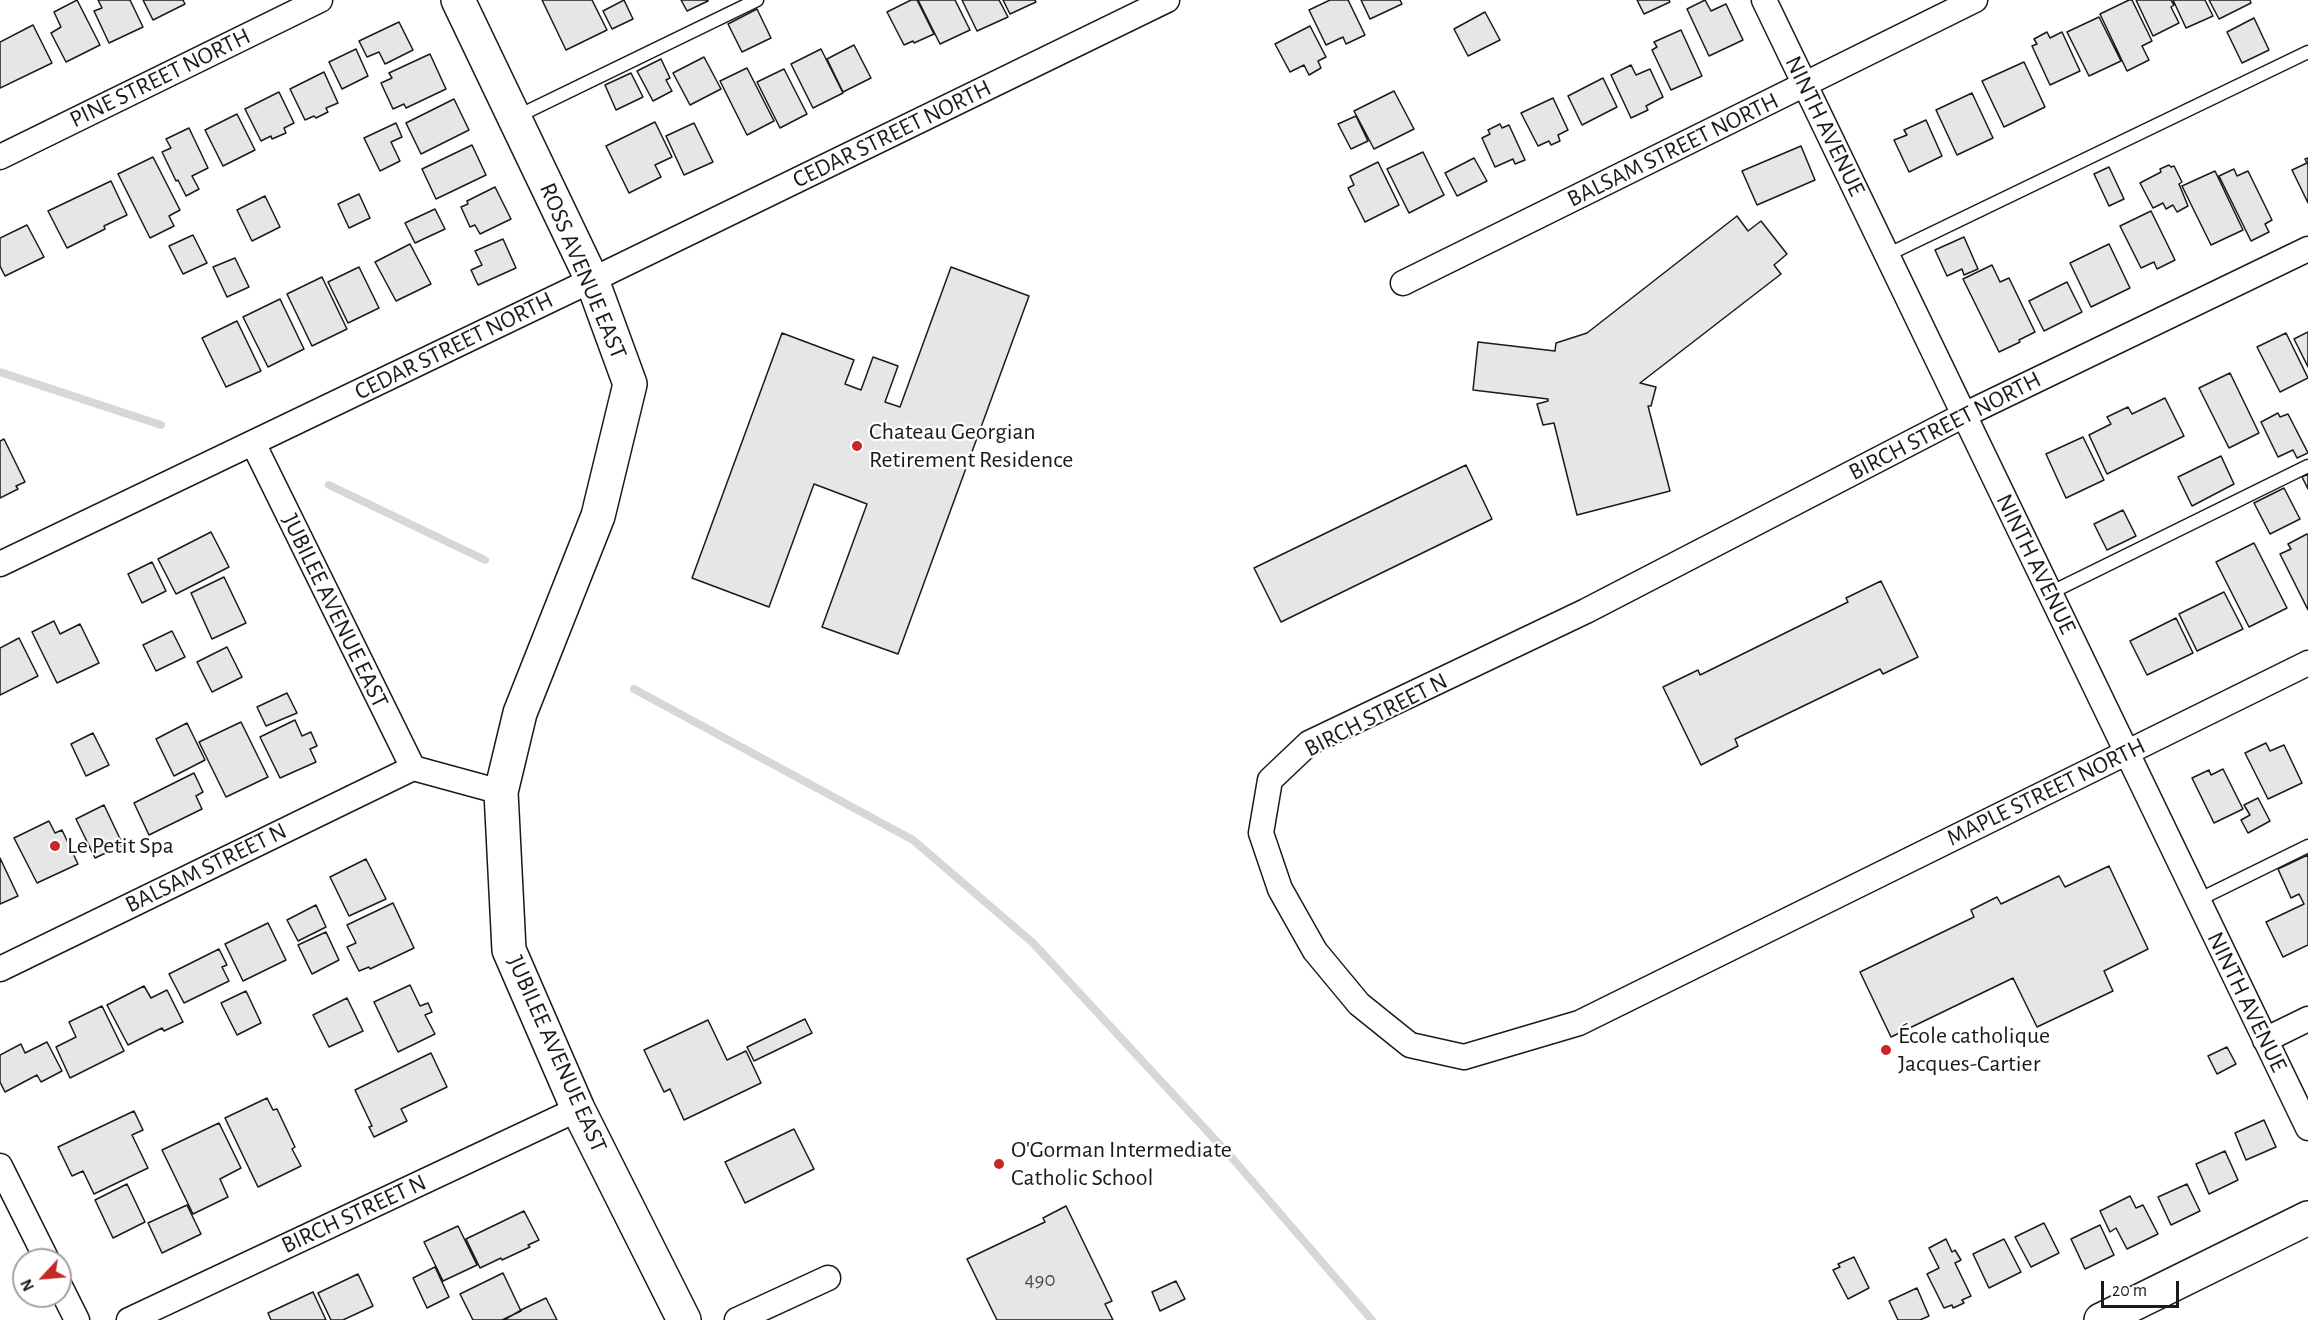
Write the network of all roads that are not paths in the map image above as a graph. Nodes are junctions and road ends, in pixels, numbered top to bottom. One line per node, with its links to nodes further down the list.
1 (320, 0): 10 (street, PINE STREET NORTH)
2 (458, 0): 9 (main road, ROSS AVENUE EAST)
3 (758, 0): 9 (lane)
4 (1165, 0): 13 (street, CEDAR STREET NORTH)
5 (1764, 0): 8 (street, NINTH AVENUE)
6 (1975, 0): 8 (street, BALSAM STREET NORTH)
7 (2308, 52): 12 (lane)
8 (1805, 85): 12 (street, NINTH AVENUE); 14 (street, BALSAM STREET NORTH)
9 (515, 118): 13 (main road, ROSS AVENUE EAST)
10 (0, 157)
11 (2308, 249): 15 (street, BIRCH STREET NORTH)
12 (1887, 255): 15 (street, NINTH AVENUE)
13 (592, 280): 16 (street, CEDAR STREET NORTH); 24 (main road, ROSS AVENUE EAST)
14 (1403, 283)
15 (1964, 415): 19 (street, NINTH AVENUE); 20 (street, BIRCH STREET NORTH)
16 (253, 443): 18 (street, CEDAR STREET NORTH); 23 (street, JUBILEE AVENUE EAST)
17 (2308, 466): 19 (lane)
18 (0, 564)
19 (2050, 593): 22 (street, NINTH AVENUE)
20 (1586, 611): 27 (street, BIRCH STREET N)
21 (2308, 663): 22 (street, MAPLE STREET NORTH)
22 (2127, 752): 26 (street, NINTH AVENUE); 27 (street, MAPLE STREET NORTH)
23 (413, 768): 24 (street); 28 (street, BALSAM STREET N)
24 (501, 792): 31 (main road, JUBILEE AVENUE EAST)
25 (2308, 846): 26 (lane)
26 (2198, 900): 30 (street, NINTH AVENUE)
27 (1784, 922)
28 (0, 969)
29 (2308, 1019): 30 (street)
30 (2265, 1040): 32 (street, NINTH AVENUE)
31 (578, 1109): 37 (street, BIRCH STREET N); 38 (main road, JUBILEE AVENUE EAST)
32 (2308, 1128)
33 (0, 1166): 35 (street)
34 (2308, 1218): 40 (main road)
35 (41, 1248)
36 (828, 1278): 39 (street)
37 (129, 1320)
38 (684, 1320)
39 (737, 1320)
40 (2102, 1320)

